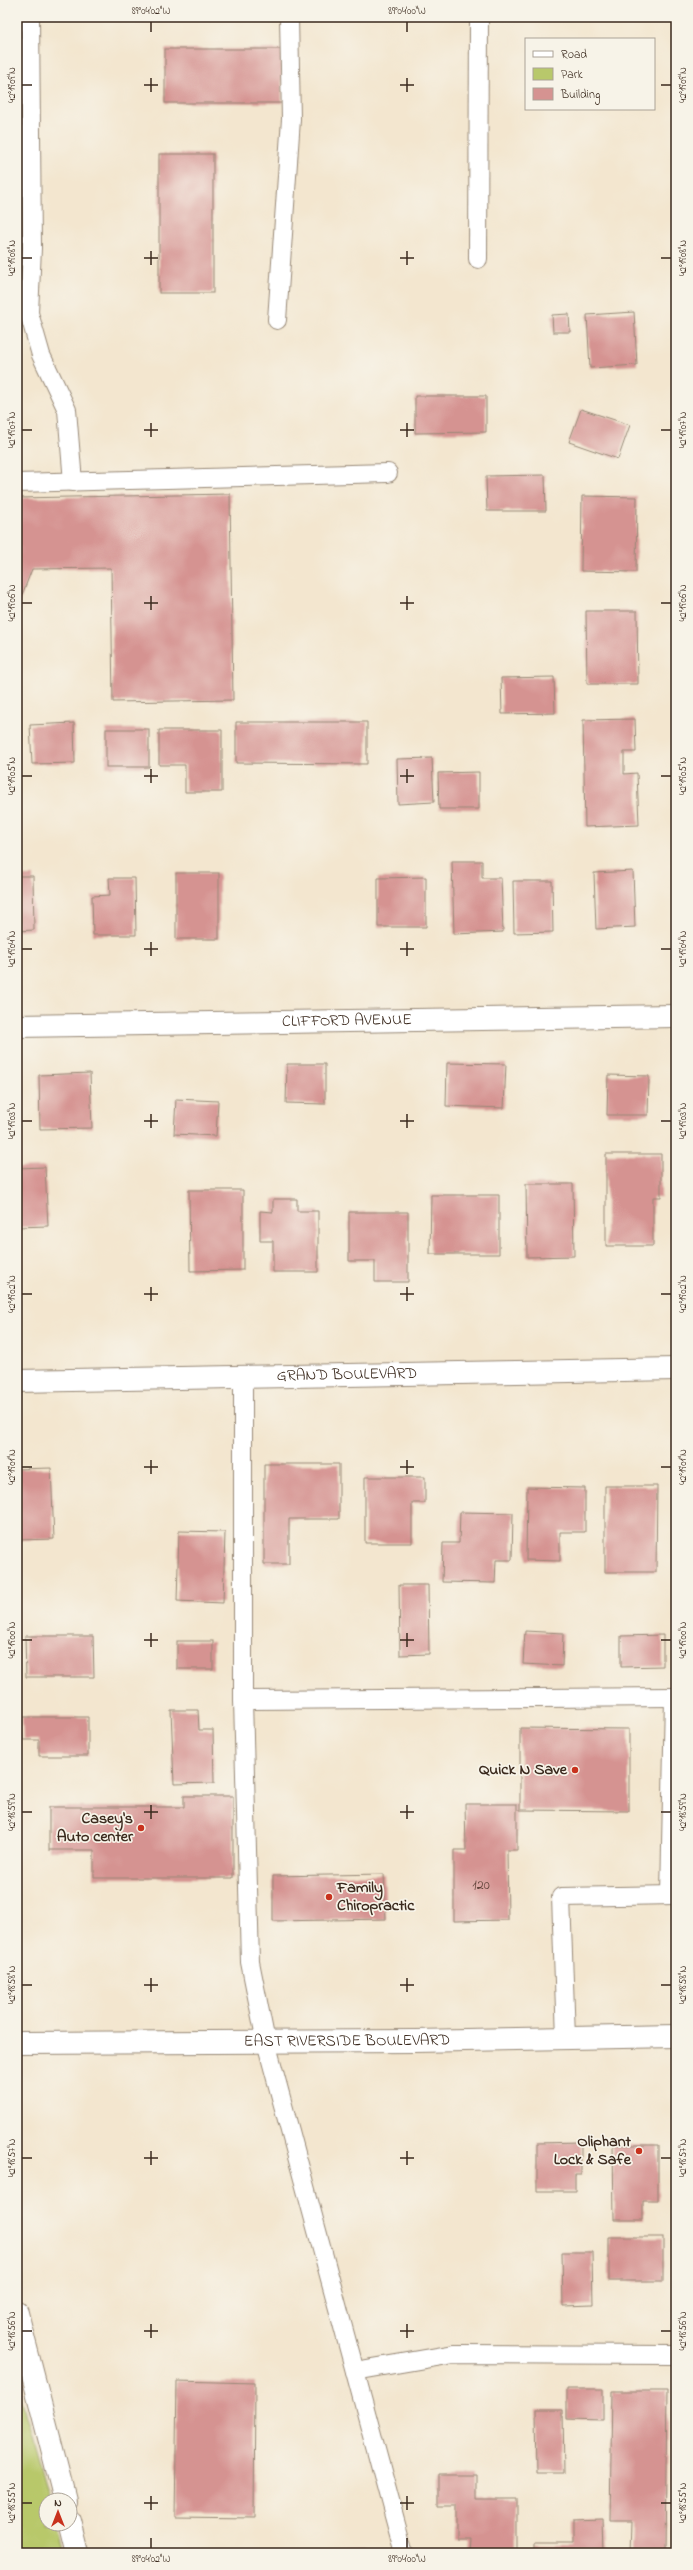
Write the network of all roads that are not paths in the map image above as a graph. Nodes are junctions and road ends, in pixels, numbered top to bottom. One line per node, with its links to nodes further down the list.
1 (30, 17): 7 (lane)
2 (289, 17): 5 (lane)
3 (479, 17): 4 (lane)
4 (478, 259)
5 (277, 320)
6 (388, 473): 7 (lane)
7 (73, 482): 8 (lane)
8 (17, 483)
9 (676, 1016): 10 (street, CLIFFORD AVENUE)
10 (17, 1026)
11 (676, 1369): 12 (street, GRAND BOULEVARD)
12 (242, 1378): 13 (street, GRAND BOULEVARD); 15 (lane)
13 (17, 1381)
14 (675, 1697): 15 (lane); 16 (lane)
15 (243, 1700): 19 (lane)
16 (673, 1895): 18 (lane)
17 (676, 2036): 18 (street, EAST RIVERSIDE BOULEVARD)
18 (566, 2038): 19 (street, EAST RIVERSIDE BOULEVARD)
19 (266, 2042): 20 (street, EAST RIVERSIDE BOULEVARD); 23 (lane)
20 (17, 2043)
21 (17, 2313): 24 (street)
22 (676, 2356): 23 (lane)
23 (355, 2371): 27 (lane)
24 (63, 2492)
25 (73, 2532): 26 (street)
26 (78, 2553)
27 (404, 2553)

